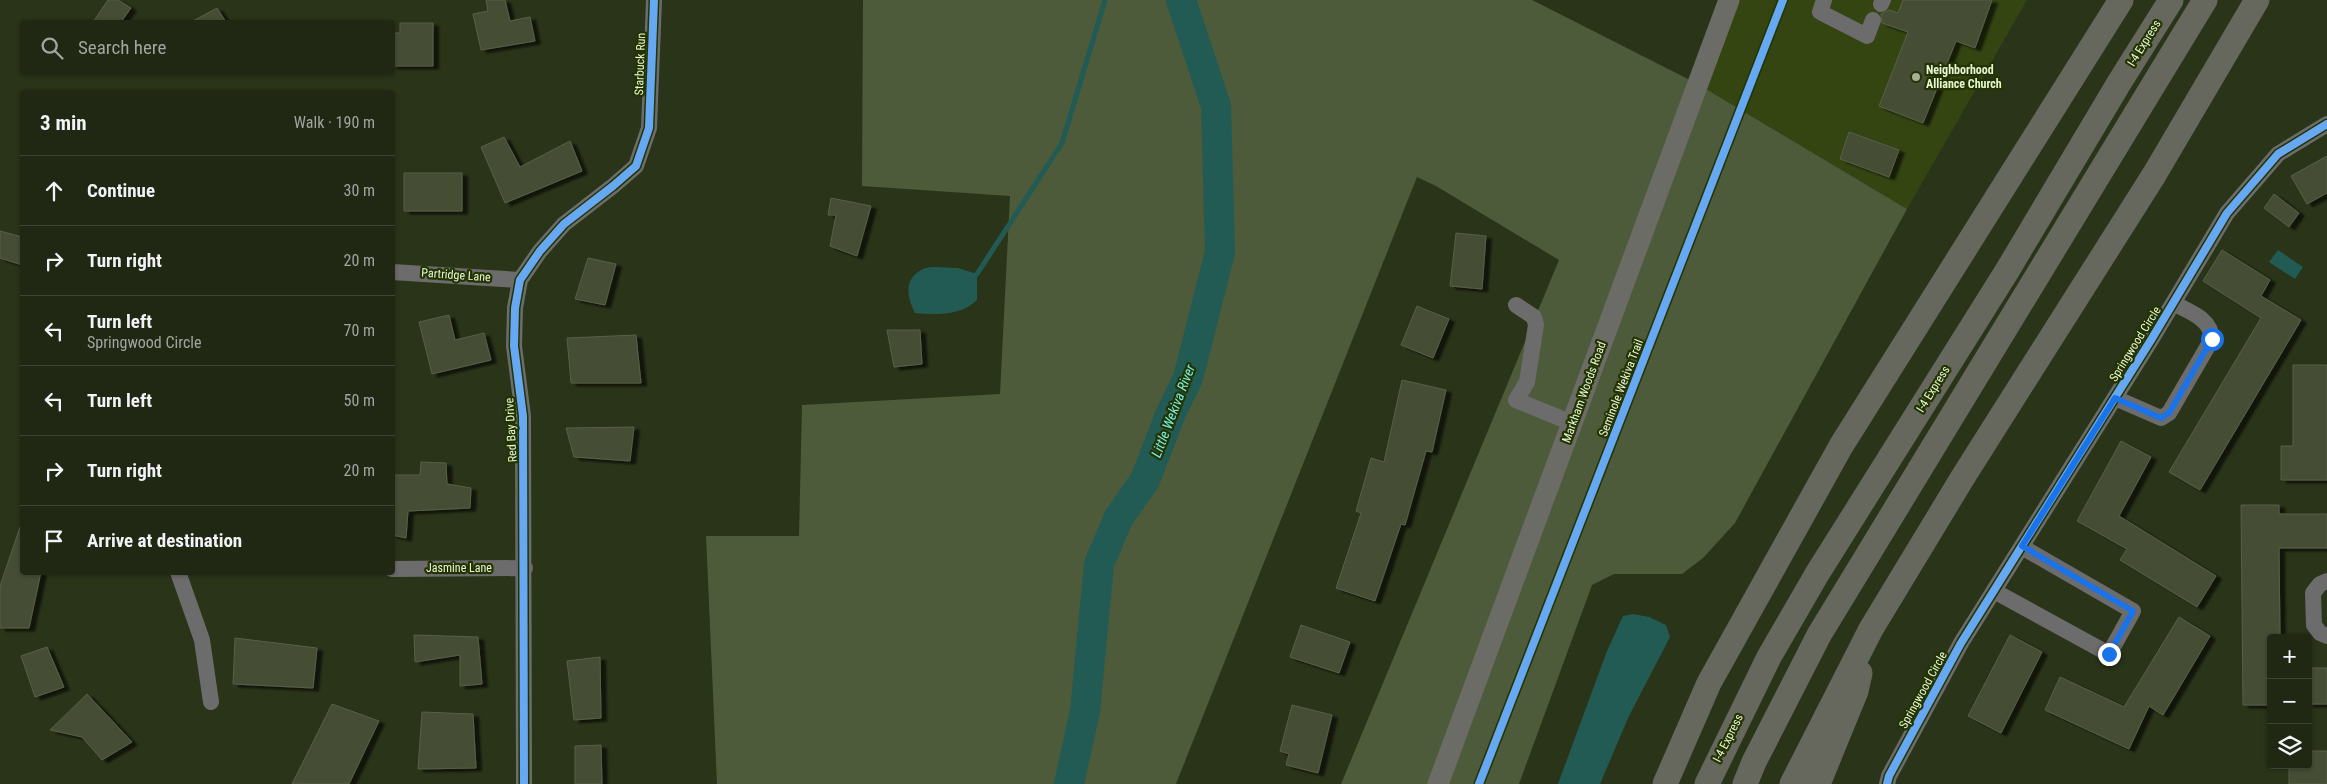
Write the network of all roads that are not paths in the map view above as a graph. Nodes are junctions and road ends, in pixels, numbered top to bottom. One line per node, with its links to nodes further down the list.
1 (654, 0): 10 (street, Starbuck Run)
2 (1729, 0): 16 (main road, Markham Woods Road)
3 (1824, 0): 8 (street)
4 (2120, 0): 28 (highway)
5 (2171, 0): 29 (highway, I-4 Express)
6 (2206, 0): 30 (highway)
7 (2257, 0): 23 (highway)
8 (1873, 20)
9 (2327, 124): 13 (street, Springwood Circle)
10 (650, 128): 12 (street, Red Bay Drive)
11 (395, 272): 12 (street, Partridge Lane)
12 (520, 280): 19 (street, Red Bay Drive)
13 (2173, 303): 15 (street, Springwood Circle); 15 (street)
14 (1516, 305): 16 (street)
15 (2115, 398): 17 (street, Springwood Circle)
16 (1572, 423): 27 (main road, Markham Woods Road)
17 (2022, 546): 22 (street, Springwood Circle); 22 (street)
18 (395, 568): 19 (street, Jasmine Lane)
19 (525, 568): 26 (street, Red Bay Drive)
20 (179, 575): 25 (street)
21 (2327, 581): 24 (street)
22 (1994, 591): 33 (street, Springwood Circle)
23 (1871, 629): 31 (highway); 32 (highway)
24 (2327, 636)
25 (211, 702)
26 (524, 784)
27 (1438, 784)
28 (1665, 784)
29 (1707, 784)
30 (1745, 784)
31 (1792, 784)
32 (1818, 784)
33 (1887, 784)

